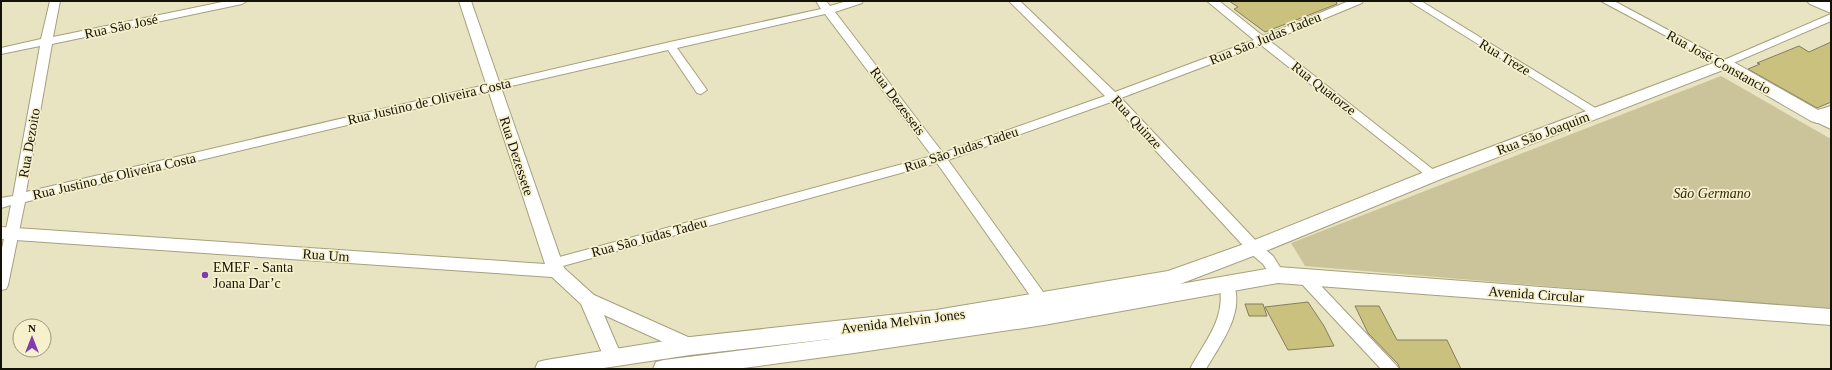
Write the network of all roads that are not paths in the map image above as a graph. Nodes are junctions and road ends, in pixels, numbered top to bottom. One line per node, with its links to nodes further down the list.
1 (55, 1): 15 (street, Rua Dezoito)
2 (242, 1): 15 (street, Rua São José)
3 (465, 1): 19 (street, Rua Dezessete)
4 (858, 1): 11 (street, Rua Justino de Oliveira Costa)
5 (1014, 1): 21 (street, Rua Quinze)
6 (1212, 1): 14 (street, Rua Quatorze)
7 (1358, 1): 14 (street, Rua São Judas Tadeu)
8 (1414, 1): 22 (street, Rua Treze)
9 (1606, 1): 18 (street, Rua José Constancio)
10 (1815, 1): 12 (main road)
11 (825, 5): 16 (street, Rua Justino de Oliveira Costa); 24 (street, Rua Dezesseis)
12 (1831, 8)
13 (1831, 17): 18 (street, Rua São Joaquim)
14 (1263, 40): 21 (street, Rua São Judas Tadeu); 25 (street, Rua Quatorze)
15 (46, 42): 17 (street, Rua São José); 26 (street, Rua Dezoito)
16 (670, 45): 19 (street, Rua Justino de Oliveira Costa); 20 (street)
17 (1, 51)
18 (1724, 64): 22 (main road, Rua São Joaquim); 23 (main road, Rua José Constancio)
19 (494, 86): 26 (street, Rua Justino de Oliveira Costa); 30 (street, Rua Dezessete)
20 (701, 90)
21 (1113, 97): 24 (street, Rua São Judas Tadeu); 29 (street, Rua Quinze)
22 (1596, 112): 25 (main road, Rua São Joaquim)
23 (1826, 118)
24 (940, 158): 30 (street, Rua São Judas Tadeu); 36 (street, Rua Dezesseis)
25 (1434, 175): 29 (main road, Rua São Joaquim)
26 (20, 198): 27 (street, Rua Justino de Oliveira Costa); 28 (street, Rua Dezoito)
27 (1, 203)
28 (7, 233): 30 (street, Rua Um); 34 (street, Rua Dezoito)
29 (1254, 248): 31 (street); 36 (main road, Avenida Melvin Jones)
30 (554, 267): 35 (street, Rua Dezessete)
31 (1278, 275): 32 (main road, Avenida Circular); 33 (main road, Avenida Melvin Jones)
32 (1303, 276): 37 (main road, Avenida Circular); 43 (street)
33 (1226, 282): 41 (main road, Avenida Melvin Jones); 42 (street)
34 (1, 285)
35 (588, 300): 38 (street, Rua Dezessete); 39 (street, Rua Dezessete)
36 (1041, 300): 38 (main road, Avenida Melvin Jones)
37 (1831, 317)
38 (690, 346): 39 (main road, Avenida Melvin Jones)
39 (616, 363): 40 (main road, Avenida Melvin Jones)
40 (546, 369)
41 (664, 369)
42 (1198, 369)
43 (1391, 369)

